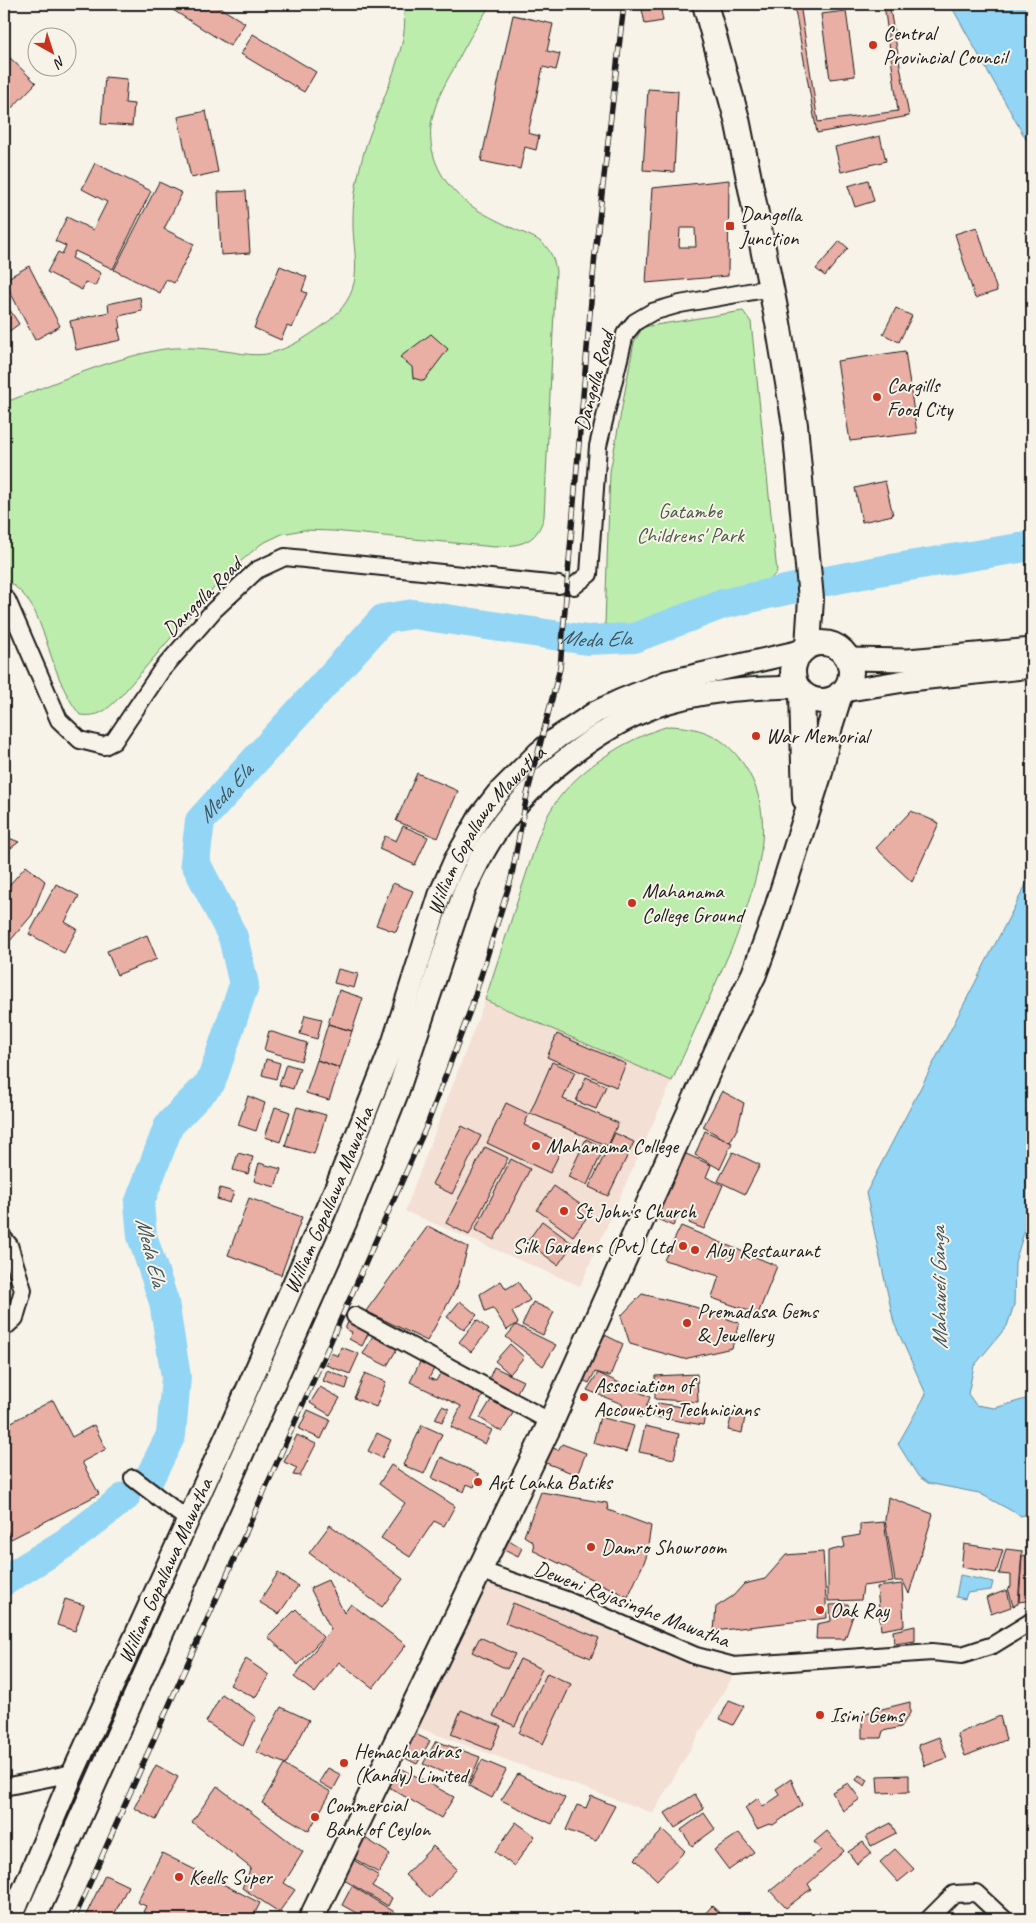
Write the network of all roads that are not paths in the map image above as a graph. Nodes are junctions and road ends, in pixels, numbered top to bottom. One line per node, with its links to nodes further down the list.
1 (705, 4): 2 (highway)
2 (771, 288): 3 (street, Dangolla Road); 4 (highway)
3 (5, 599)
4 (812, 599): 5 (highway); 7 (highway)
5 (804, 648): 7 (highway); 10 (highway); 18 (main road, William Gopallawa Mawatha)
6 (1032, 648): 8 (main road)
7 (843, 654): 8 (main road); 11 (highway)
8 (981, 663): 9 (main road); 11 (main road)
9 (1032, 667)
10 (799, 690): 11 (highway); 12 (highway); 24 (main road, William Gopallawa Mawatha)
11 (842, 692): 12 (highway)
12 (806, 815): 16 (highway)
13 (4, 1239): 15 (street)
14 (355, 1316): 16 (street)
15 (4, 1328)
16 (551, 1422): 19 (highway)
17 (133, 1478): 18 (street)
18 (188, 1520): 21 (main road, William Gopallawa Mawatha)
19 (480, 1570): 20 (street, Deweni Rajasinghe Mawatha); 25 (highway)
20 (1032, 1621)
21 (73, 1773): 22 (street); 23 (main road, William Gopallawa Mawatha)
22 (4, 1787)
23 (12, 1919)
24 (35, 1919)
25 (311, 1919)
26 (929, 1919): 27 (street)
27 (1004, 1919)

